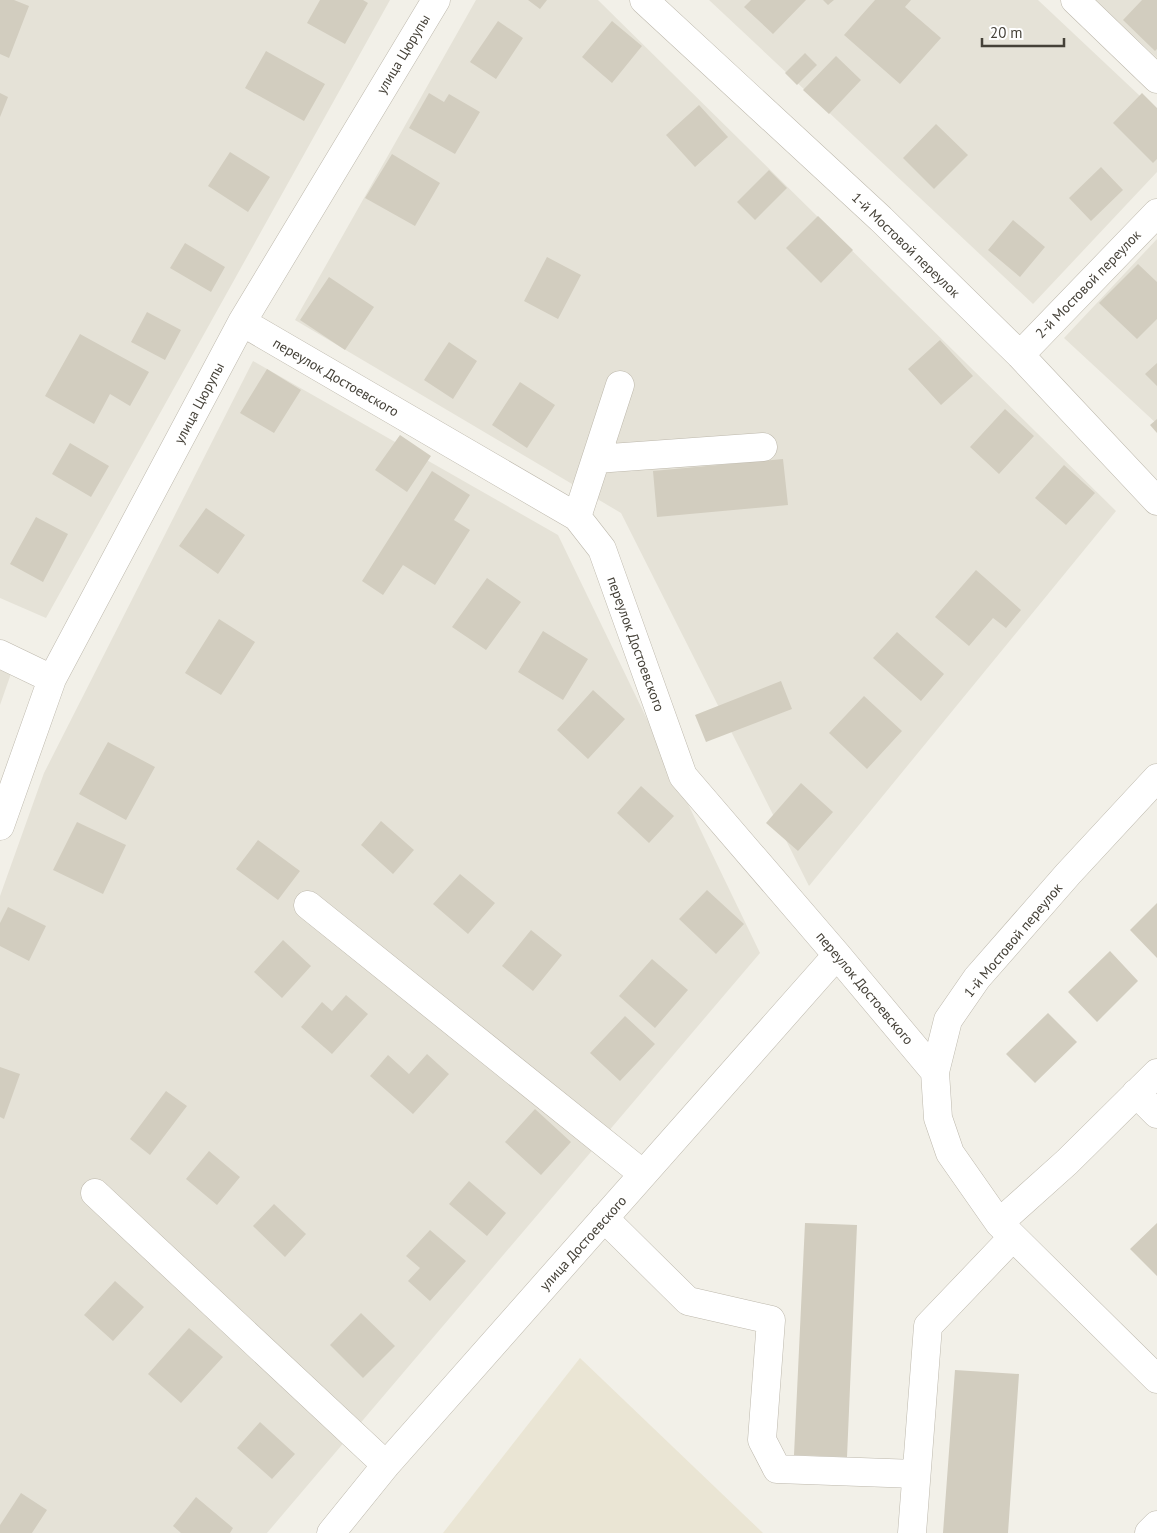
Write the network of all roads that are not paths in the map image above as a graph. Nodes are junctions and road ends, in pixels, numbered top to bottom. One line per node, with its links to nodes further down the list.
1 (436, 0): 6 (street, улица Цюрупы)
2 (644, 0): 7 (street, 1-й Мостовой переулок)
3 (1075, 0): 4 (street)
4 (1157, 80)
5 (1157, 213): 7 (street, 2-й Мостовой переулок)
6 (242, 322): 12 (street, переулок Достоевского); 14 (street, улица Цюрупы)
7 (1020, 355): 11 (street, 1-й Мостовой переулок)
8 (620, 385): 10 (street)
9 (763, 447): 10 (street)
10 (596, 459): 12 (street)
11 (1157, 501)
12 (577, 516): 18 (street, переулок Достоевского)
13 (0, 654): 14 (street)
14 (52, 679): 16 (street, улица Цюрупы)
15 (1157, 778): 19 (street, 1-й Мостовой переулок)
16 (0, 826)
17 (308, 905): 23 (street)
18 (837, 954): 19 (street, переулок Достоевского); 23 (street, улица Достоевского)
19 (935, 1072): 26 (street, 1-й Мостовой переулок)
20 (1157, 1073): 21 (street)
21 (1136, 1094): 22 (street); 26 (street)
22 (1157, 1114)
23 (644, 1174): 25 (street, улица Достоевского)
24 (95, 1193): 28 (street)
25 (604, 1218): 28 (street, улица Достоевского); 29 (street)
26 (1006, 1230): 27 (street, 1-й Мостовой переулок); 29 (street)
27 (1157, 1380)
28 (386, 1465): 31 (street, улица Достоевского)
29 (916, 1474): 32 (street)
30 (1157, 1525): 33 (street)
31 (331, 1533)
32 (912, 1533)
33 (1149, 1533)

